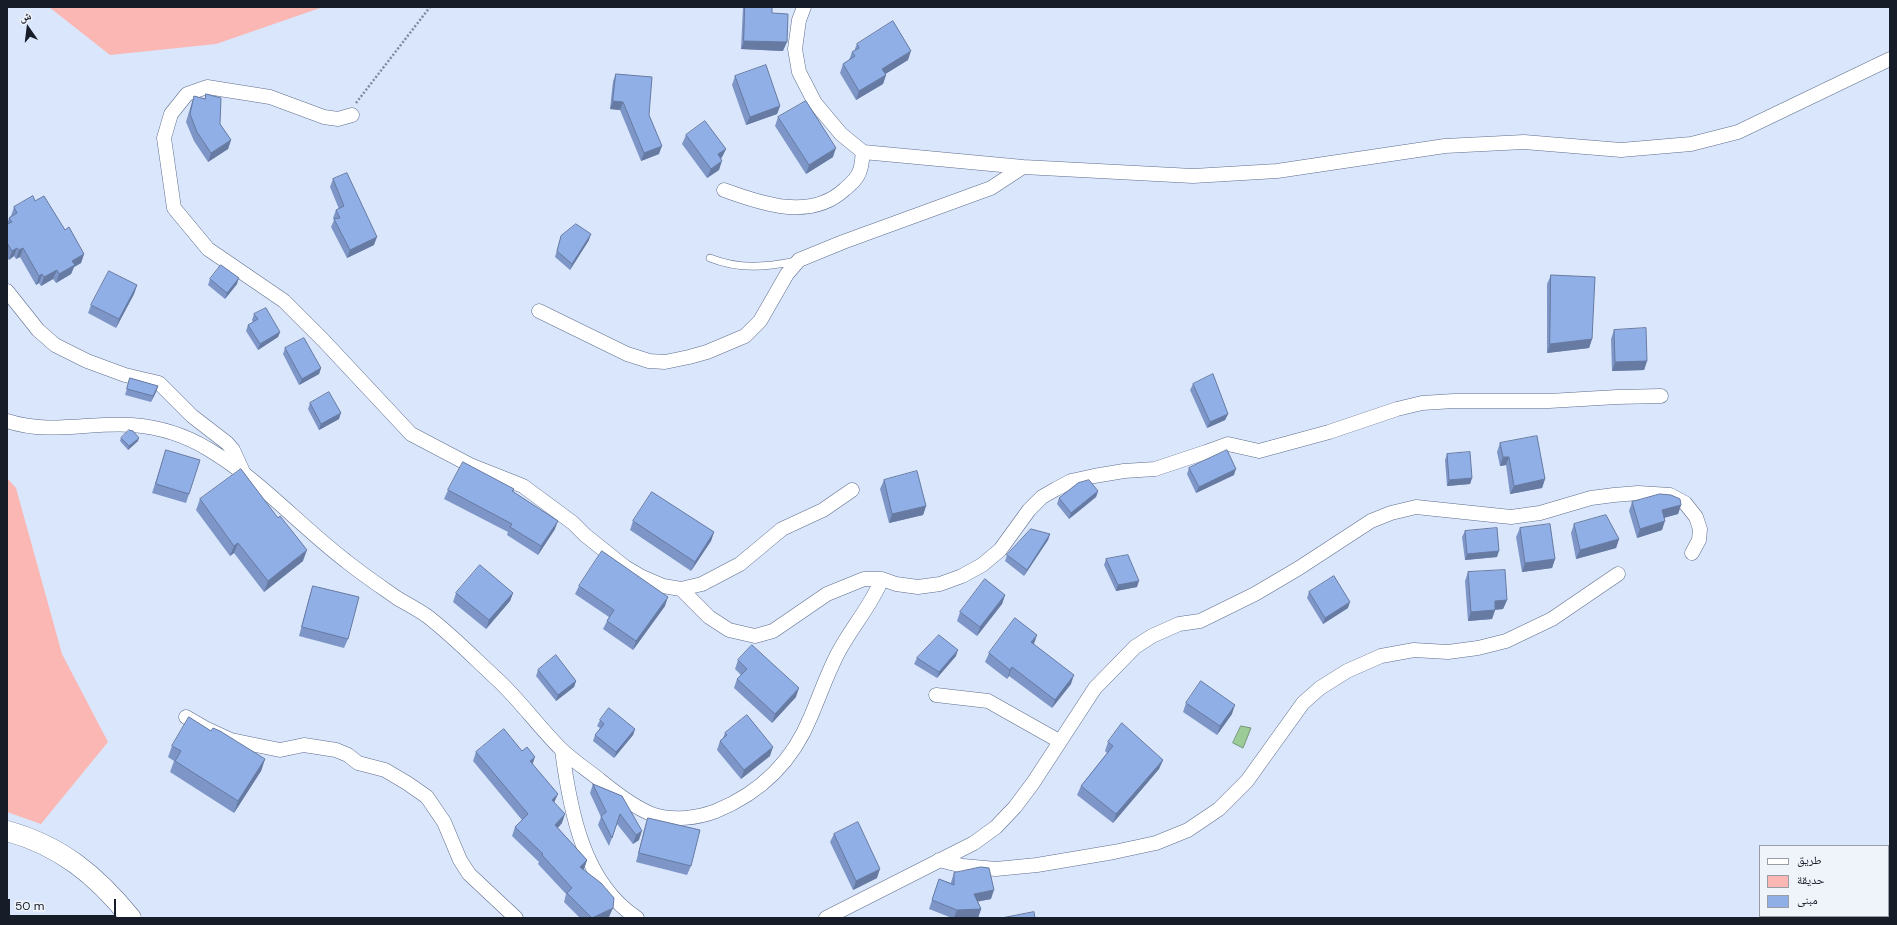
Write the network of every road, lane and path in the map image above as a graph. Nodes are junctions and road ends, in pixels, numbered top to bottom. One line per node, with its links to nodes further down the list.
1 (430, 7): 4 (path)
2 (804, 7): 5 (street)
3 (1890, 59): 6 (street)
4 (349, 116): 19 (street)
5 (863, 152): 6 (street); 7 (street)
6 (1023, 167): 9 (street)
7 (724, 190)
8 (710, 258): 9 (lane)
9 (799, 260): 11 (street)
10 (7, 292): 14 (street)
11 (540, 311)
12 (1661, 396): 18 (street)
13 (7, 421): 14 (street)
14 (244, 474): 23 (street)
15 (852, 490): 19 (street)
16 (1692, 553): 22 (street)
17 (1618, 574): 25 (street)
18 (882, 579): 19 (street); 23 (street)
19 (680, 589)
20 (936, 694): 22 (street)
21 (186, 717): 27 (street)
22 (1059, 741): 25 (street)
23 (562, 750): 28 (street)
24 (7, 831): 26 (main road)
25 (938, 860): 29 (street)
26 (131, 918)
27 (516, 918)
28 (637, 918)
29 (826, 918)

